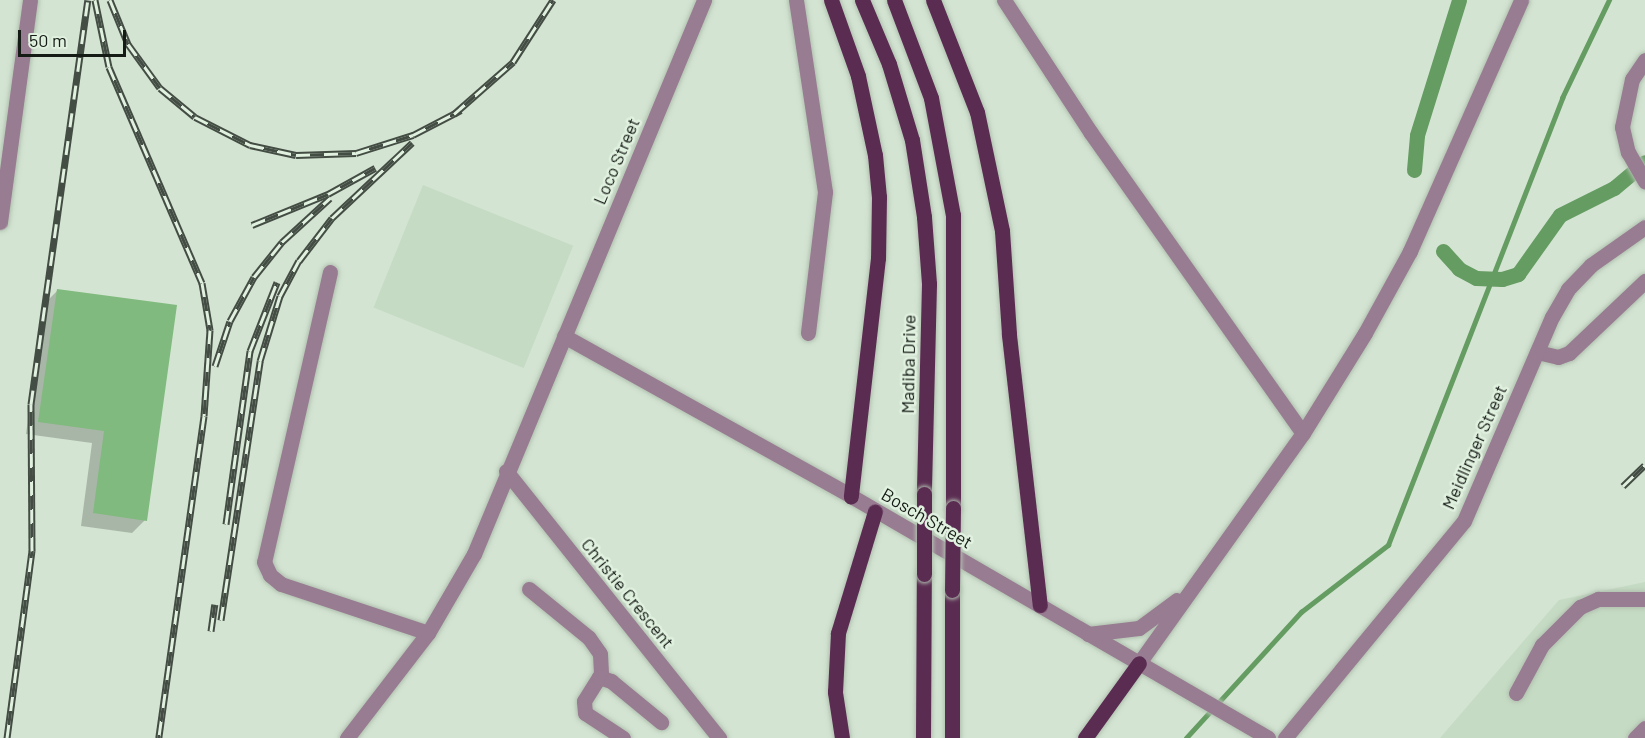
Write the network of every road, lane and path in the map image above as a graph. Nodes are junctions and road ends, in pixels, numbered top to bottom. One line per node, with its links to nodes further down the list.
1 (30, 0): 12 (street)
2 (704, 0): 17 (street, Loco Street)
3 (796, 0): 16 (street)
4 (831, 0): 21 (main road)
5 (862, 0): 39 (main road, Madiba Drive, bridge)
6 (894, 0): 40 (main road, bridge)
7 (933, 0): 26 (main road)
8 (1004, 0): 19 (street)
9 (1521, 0): 19 (street)
10 (1645, 60): 11 (street)
11 (1645, 181)
12 (0, 222)
13 (1645, 226): 18 (street, Meidlinger Street)
14 (330, 272): 27 (street)
15 (1645, 281): 18 (street)
16 (808, 333)
17 (564, 336): 20 (street, Loco Street); 21 (street, Bosch Street)
18 (1536, 352): 43 (street, Meidlinger Street)
19 (1304, 433): 23 (street)
20 (506, 471): 27 (street, Loco Street); 37 (street, Christie Crescent)
21 (851, 496): 22 (street, Bosch Street)
22 (875, 511): 26 (street, Bosch Street); 38 (main road)
23 (1197, 582): 28 (street); 29 (street)
24 (529, 590): 30 (street)
25 (1645, 599): 31 (street)
26 (1040, 605): 28 (street, Bosch Street)
27 (428, 633): 35 (street, Loco Street)
28 (1088, 634): 29 (street, Bosch Street)
29 (1139, 663): 34 (street, Bosch Street); 41 (main road)
30 (601, 676): 32 (street); 36 (street)
31 (1516, 693)
32 (662, 722)
33 (1645, 728): 44 (street)
34 (1244, 729): 42 (street, Bosch Street)
35 (347, 738)
36 (623, 738)
37 (719, 738)
38 (842, 738)
39 (923, 738)
40 (952, 738)
41 (1085, 738)
42 (1268, 738)
43 (1285, 738)
44 (1635, 738)

